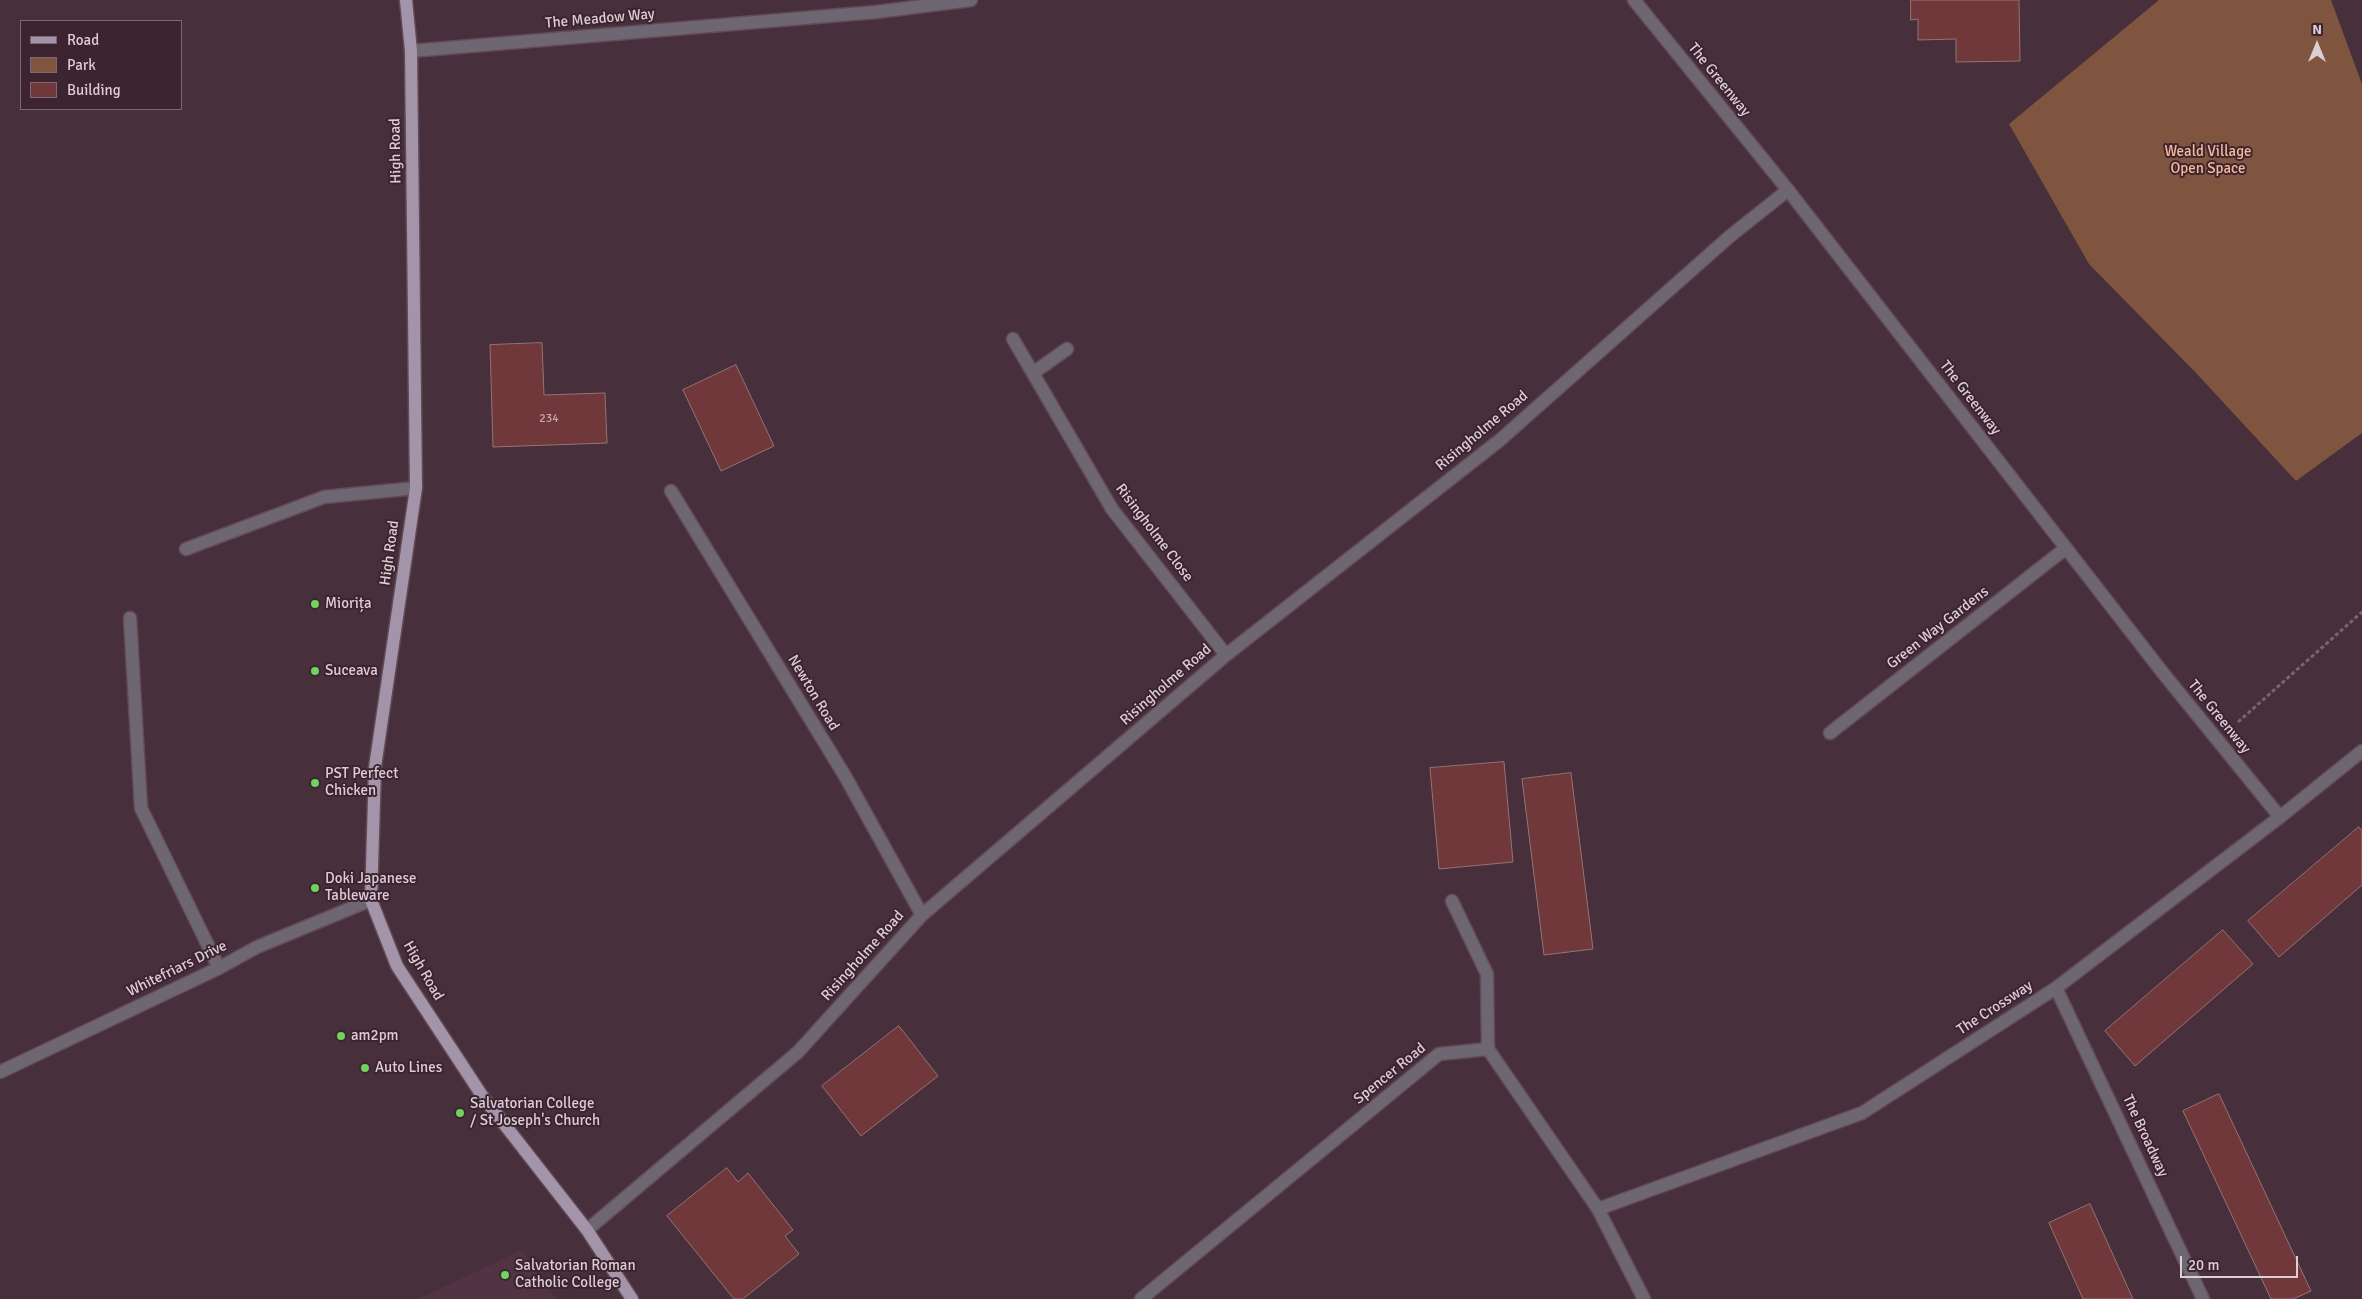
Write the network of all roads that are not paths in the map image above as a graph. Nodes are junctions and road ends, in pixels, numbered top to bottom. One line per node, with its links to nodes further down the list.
1 (406, 0): 5 (main road, High Road)
2 (971, 0): 4 (street, The Meadow Way)
3 (1634, 0): 6 (street, The Greenway)
4 (875, 6): 5 (street, The Meadow Way)
5 (410, 51): 10 (main road, High Road)
6 (1788, 190): 12 (street, The Greenway); 15 (street, Risingholme Road)
7 (1013, 339): 9 (street, Risingholme Close)
8 (1067, 349): 9 (street)
9 (1033, 373): 15 (street, Risingholme Close)
10 (416, 488): 13 (street); 19 (main road, High Road)
11 (672, 491): 21 (street, Newton Road)
12 (2066, 548): 16 (street, Green Way Gardens); 18 (street, The Greenway)
13 (186, 549)
14 (130, 618): 22 (street)
15 (1226, 655): 21 (street, Risingholme Road)
16 (1830, 733)
17 (2362, 751): 18 (street, The Crossway)
18 (2280, 817): 23 (street, The Crossway)
19 (371, 900): 22 (street, Whitefriars Drive); 27 (main road, High Road)
20 (1452, 901): 24 (street)
21 (922, 915): 27 (street, Risingholme Road)
22 (220, 968): 25 (street, Whitefriars Drive)
23 (2056, 988): 26 (street, The Crossway); 31 (street, The Broadway)
24 (1488, 1050): 26 (street); 29 (street, Spencer Road)
25 (0, 1072)
26 (1598, 1210): 30 (street)
27 (587, 1230): 28 (main road, High Road)
28 (632, 1299)
29 (1141, 1299)
30 (1644, 1299)
31 (2203, 1299)

